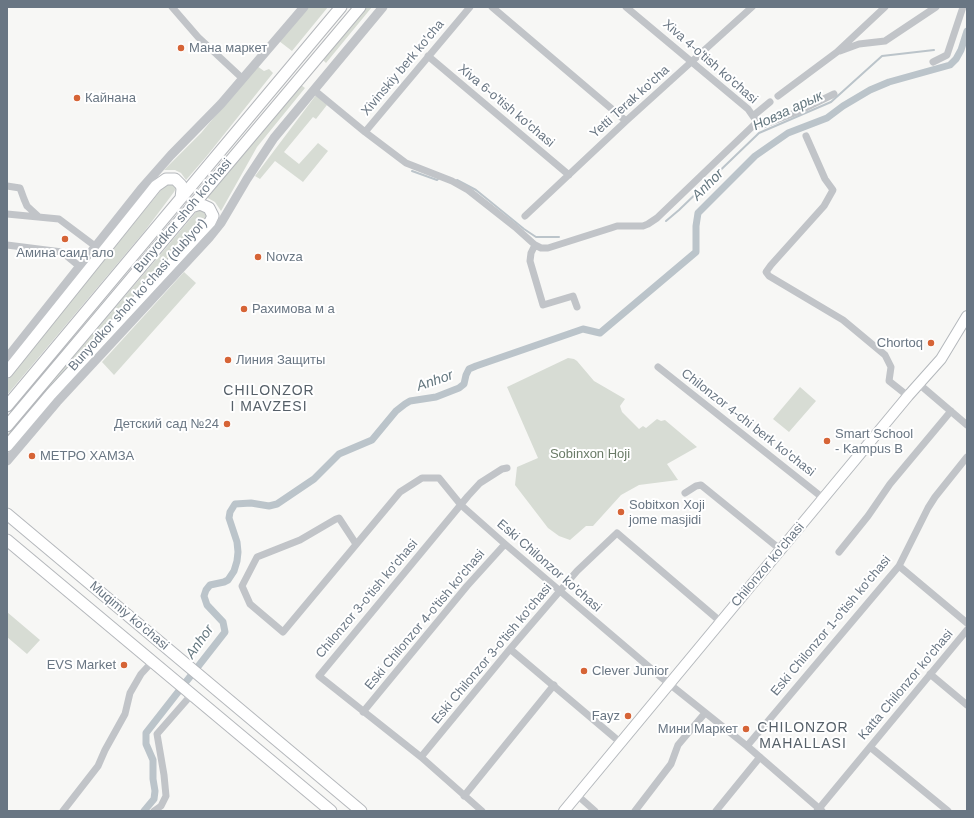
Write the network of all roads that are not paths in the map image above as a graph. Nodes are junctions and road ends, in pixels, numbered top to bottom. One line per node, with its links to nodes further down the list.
1 (172, 7): 17 (street)
2 (304, 7): 17 (street)
3 (341, 7): 28 (main road, Bunyodkor shoh ko'chasi)
4 (360, 7): 29 (main road, Bunyodkor shoh ko'chasi)
5 (383, 7): 18 (street, Bunyodkor shoh koʻchasi (dublyor))
6 (470, 7): 14 (street, Xivinskiy berk ko'cha)
7 (492, 7): 23 (street)
8 (626, 7): 15 (street, Xiva 4-o'tish ko'chasi)
9 (752, 7): 15 (street, Yetti Terak ko'cha)
10 (885, 7): 13 (street)
11 (936, 7): 13 (street)
12 (963, 7): 16 (street)
13 (837, 52): 20 (street)
14 (428, 56): 24 (street, Xivinskiy berk ko'cha); 26 (street, Xiva 6-o'tish ko'chasi)
15 (692, 62): 22 (street, Xiva 4-o'tish ko'chasi); 23 (street, Yetti Terak ko'cha)
16 (933, 62)
17 (243, 79): 35 (street)
18 (314, 90): 24 (street, Xivinskiy berk ko'cha); 42 (street, Bunyodkor shoh koʻchasi (dublyor))
19 (834, 94): 22 (street)
20 (778, 96)
21 (770, 102): 22 (street)
22 (755, 119): 34 (street)
23 (626, 121): 26 (street, Yetti Terak ko'cha)
24 (365, 132): 34 (street)
25 (806, 136): 44 (street)
26 (569, 174): 31 (street, Yetti Terak ko'cha)
27 (7, 186): 32 (street)
28 (181, 198): 41 (main road); 45 (main road, Bunyodkor shoh ko'chasi)
29 (191, 207): 42 (main road); 48 (main road, Bunyodkor shoh ko'chasi)
30 (7, 214): 32 (street)
31 (525, 216)
32 (40, 217): 35 (street)
33 (7, 245): 36 (street)
34 (535, 245): 37 (street)
35 (95, 246): 36 (street)
36 (79, 266): 39 (street)
37 (576, 306)
38 (967, 316): 43 (main road, Chilonzor ko'chasi)
39 (7, 358)
40 (658, 366): 54 (street, Chilonzor 4-chi berk ko'chasi)
41 (7, 372)
42 (70, 380): 49 (main road); 51 (street, Bunyodkor shoh koʻchasi (dublyor))
43 (919, 384): 44 (main road, Chilonzor ko'chasi); 46 (street)
44 (908, 396): 54 (main road, Chilonzor ko'chasi)
45 (7, 406)
46 (951, 412): 47 (street); 61 (street)
47 (967, 425)
48 (7, 426)
49 (7, 446)
50 (967, 457): 62 (street, Eski Chilonzor 1-o'tish ko'chasi)
51 (7, 461)
52 (507, 468): 55 (street)
53 (685, 493): 60 (street)
54 (823, 498): 60 (main road, Chilonzor ko'chasi)
55 (462, 504): 58 (street, Eski Chilonzor ko'chasi); 59 (street, Eski Chilonzor ko'chasi); 74 (street, Chilonzor 3-o'tish ko'chasi)
56 (7, 514): 82 (main road, Muqimiy ko'chasi)
57 (7, 540): 68 (main road, Muqimiy ko'chasi)
58 (356, 544): 58 (street, Eski Chilonzor ko'chasi)
59 (505, 544): 63 (street, Eski Chilonzor ko'chasi); 74 (street, Eski Chilonzor 4-o'tish ko'chasi)
60 (781, 550): 64 (main road, Chilonzor ko'chasi)
61 (839, 552)
62 (899, 566): 65 (street); 77 (street, Eski Chilonzor 1-o'tish ko'chasi)
63 (560, 591): 64 (street, Eski Chilonzor 3-o'tish ko'chasi); 67 (street, Eski Chilonzor 3-o'tish ko'chasi); 70 (street, Eski Chilonzor ko'chasi)
64 (721, 622): 70 (main road, Chilonzor ko'chasi)
65 (967, 623)
66 (967, 630): 69 (street, Katta Chilonzor ko'chasi)
67 (510, 649): 71 (street); 80 (street, Eski Chilonzor 3-o'tish ko'chasi)
68 (152, 661): 72 (main road, Muqimiy ko'chasi); 85 (street)
69 (930, 674): 73 (street); 78 (street, Katta Chilonzor ko'chasi)
70 (670, 684): 75 (street, Eski Chilonzor ko'chasi); 76 (main road, Chilonzor ko'chasi)
71 (554, 685): 76 (street); 83 (street)
72 (190, 693): 86 (street); 87 (main road, Muqimiy ko'chasi)
73 (967, 705)
74 (363, 712): 80 (street, Chilonzor 3-o'tish ko'chasi)
75 (705, 712): 77 (street, Eski Chilonzor ko'chasi); 92 (street)
76 (621, 743): 81 (main road, Chilonzor ko'chasi)
77 (747, 746): 79 (street, Eski Chilonzor ko'chasi)
78 (870, 747): 84 (street, Katta Chilonzor ko'chasi); 94 (street)
79 (760, 757): 84 (street, Eski Chilonzor ko'chasi); 93 (street)
80 (421, 758): 83 (street, Chilonzor 3-o'tish ko'chasi)
81 (577, 795): 90 (main road, Chilonzor ko'chasi); 91 (street)
82 (343, 796): 87 (main road); 88 (main road, Muqimiy ko'chasi)
83 (464, 796): 89 (street, Chilonzor 3-o'tish ko'chasi)
84 (820, 810)
85 (63, 811)
86 (154, 811)
87 (331, 811)
88 (361, 811)
89 (482, 811)
90 (564, 811)
91 (595, 811)
92 (635, 811)
93 (716, 811)
94 (948, 811)

